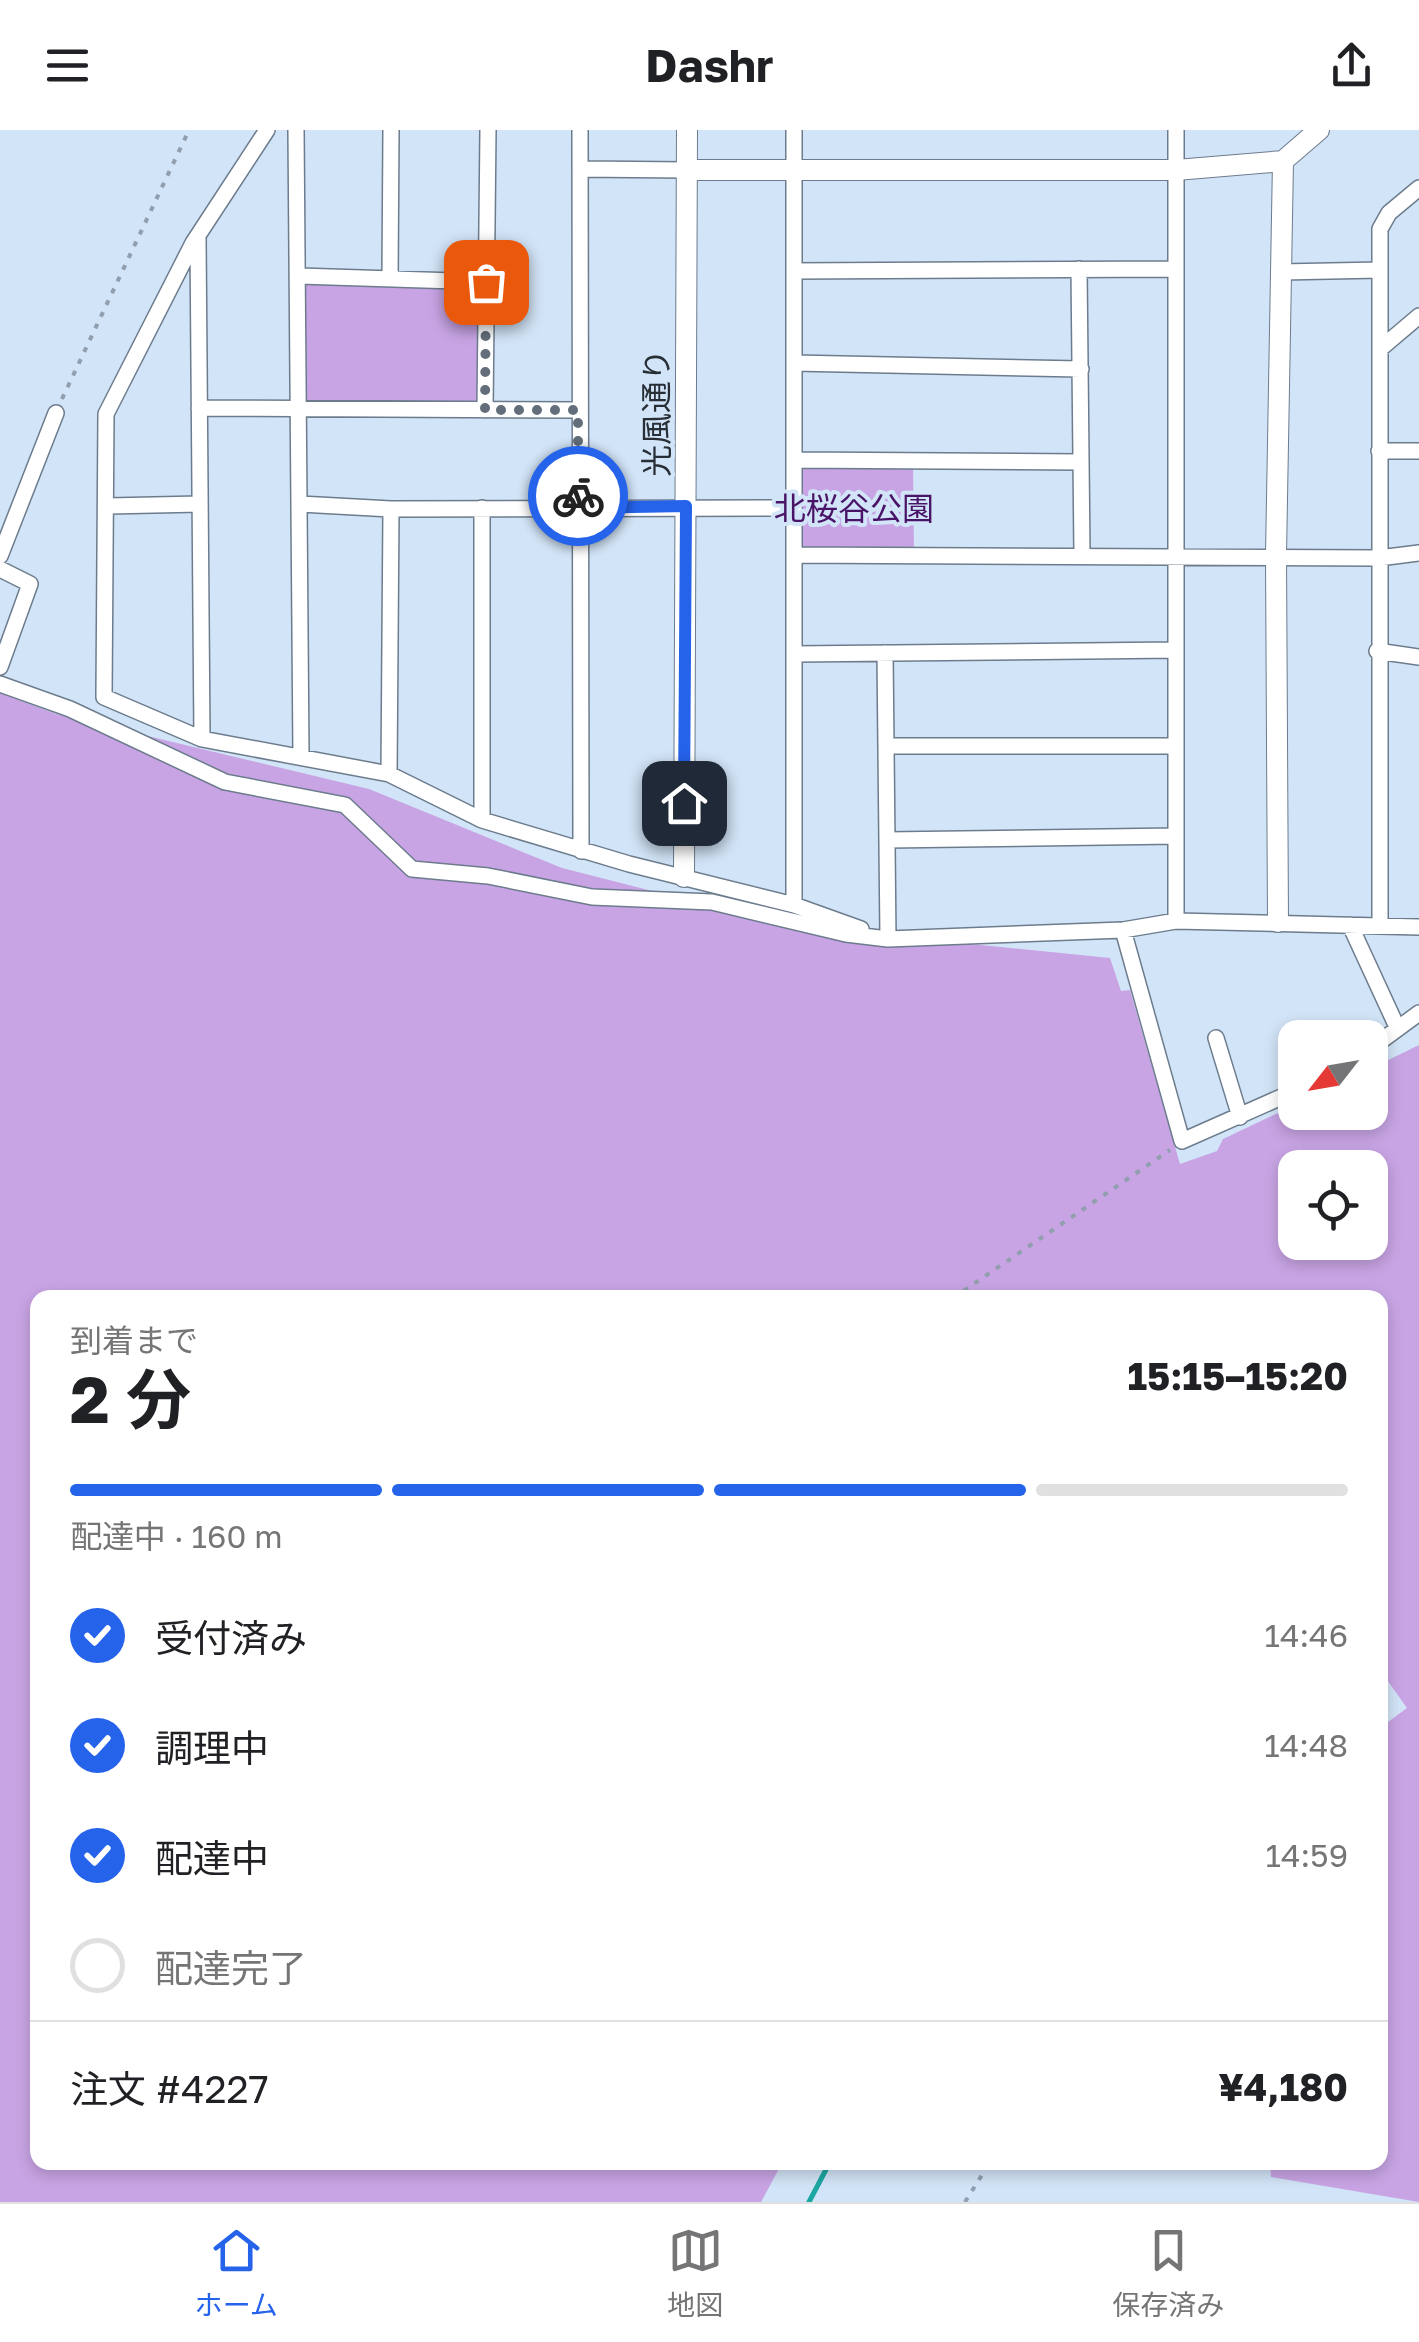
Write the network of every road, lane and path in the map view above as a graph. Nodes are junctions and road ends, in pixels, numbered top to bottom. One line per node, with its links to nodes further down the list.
1 (189, 130): 34 (path)
2 (267, 130): 17 (street)
3 (296, 130): 23 (street)
4 (391, 130): 24 (street)
5 (488, 130): 25 (street)
6 (580, 130): 13 (street)
7 (687, 130): 14 (street, 光風通り)
8 (794, 130): 12 (street)
9 (1176, 130): 15 (street)
10 (1319, 130): 11 (street)
11 (1283, 161): 15 (street); 22 (street)
12 (794, 169): 14 (street); 15 (street); 21 (street)
13 (580, 170): 14 (street); 33 (street)
14 (687, 170): 42 (street, 光風通り)
15 (1176, 170): 19 (street)
16 (1419, 188): 20 (street)
17 (198, 236): 30 (street); 41 (street)
18 (1080, 269): 19 (street); 21 (street); 29 (street)
19 (1176, 270): 49 (street)
20 (1380, 270): 22 (street); 27 (street)
21 (794, 271): 28 (street)
22 (1281, 272): 51 (street)
23 (300, 276): 24 (street); 31 (street)
24 (390, 279): 25 (street)
25 (486, 282): 32 (street)
26 (1419, 316): 27 (street)
27 (1380, 349): 36 (street)
28 (794, 363): 29 (street); 37 (street)
29 (1080, 369): 38 (street)
30 (199, 408): 31 (street); 39 (street)
31 (298, 408): 32 (street); 40 (street)
32 (485, 410): 33 (street)
33 (578, 410): 45 (street)
34 (56, 413): 52 (street)
35 (1419, 451): 36 (street)
36 (1380, 452): 53 (street)
37 (794, 460): 38 (street); 46 (street)
38 (1082, 462): 48 (street)
39 (200, 504): 41 (street); 62 (street)
40 (300, 504): 43 (street); 65 (street)
41 (108, 506): 62 (street)
42 (686, 506): 45 (street); 46 (street); 71 (street, 光風通り)
43 (391, 508): 44 (street); 66 (street)
44 (482, 508): 45 (street); 67 (street)
45 (578, 508): 70 (street)
46 (794, 508): 50 (street)
47 (1419, 552): 53 (street)
48 (1082, 554): 49 (street); 50 (street)
49 (1176, 554): 51 (street); 55 (street)
50 (794, 555): 58 (street)
51 (1276, 555): 53 (street); 74 (street)
52 (0, 556)
53 (1378, 558): 56 (street)
54 (0, 569): 60 (street)
55 (1176, 650): 57 (street); 64 (street)
56 (1377, 651): 59 (street); 75 (street)
57 (885, 653): 58 (street); 63 (street)
58 (794, 654): 72 (street)
59 (1419, 658)
60 (0, 666)
61 (0, 684): 79 (street)
62 (202, 738): 65 (street)
63 (886, 746): 64 (street); 69 (street)
64 (1176, 746): 68 (street)
65 (301, 756): 66 (street)
66 (388, 774): 67 (street)
67 (482, 820): 70 (street)
68 (1176, 836): 69 (street); 73 (street)
69 (887, 840): 79 (street)
70 (581, 850): 71 (street)
71 (684, 877): 72 (street)
72 (794, 905): 79 (street)
73 (1176, 921): 74 (street); 78 (street)
74 (1278, 922): 76 (street)
75 (1380, 924): 76 (street); 77 (street)
76 (1350, 925): 81 (street)
77 (1419, 927)
78 (1122, 930): 79 (street); 86 (street)
79 (888, 939)
80 (1419, 1014): 81 (street)
81 (1398, 1027): 82 (street)
82 (1388, 1035)
83 (1216, 1038): 85 (street)
84 (1278, 1099): 85 (street)
85 (1240, 1117): 86 (street)
86 (1182, 1141): 87 (path)
87 (964, 1290)
88 (983, 2170): 89 (path)
89 (964, 2202)

